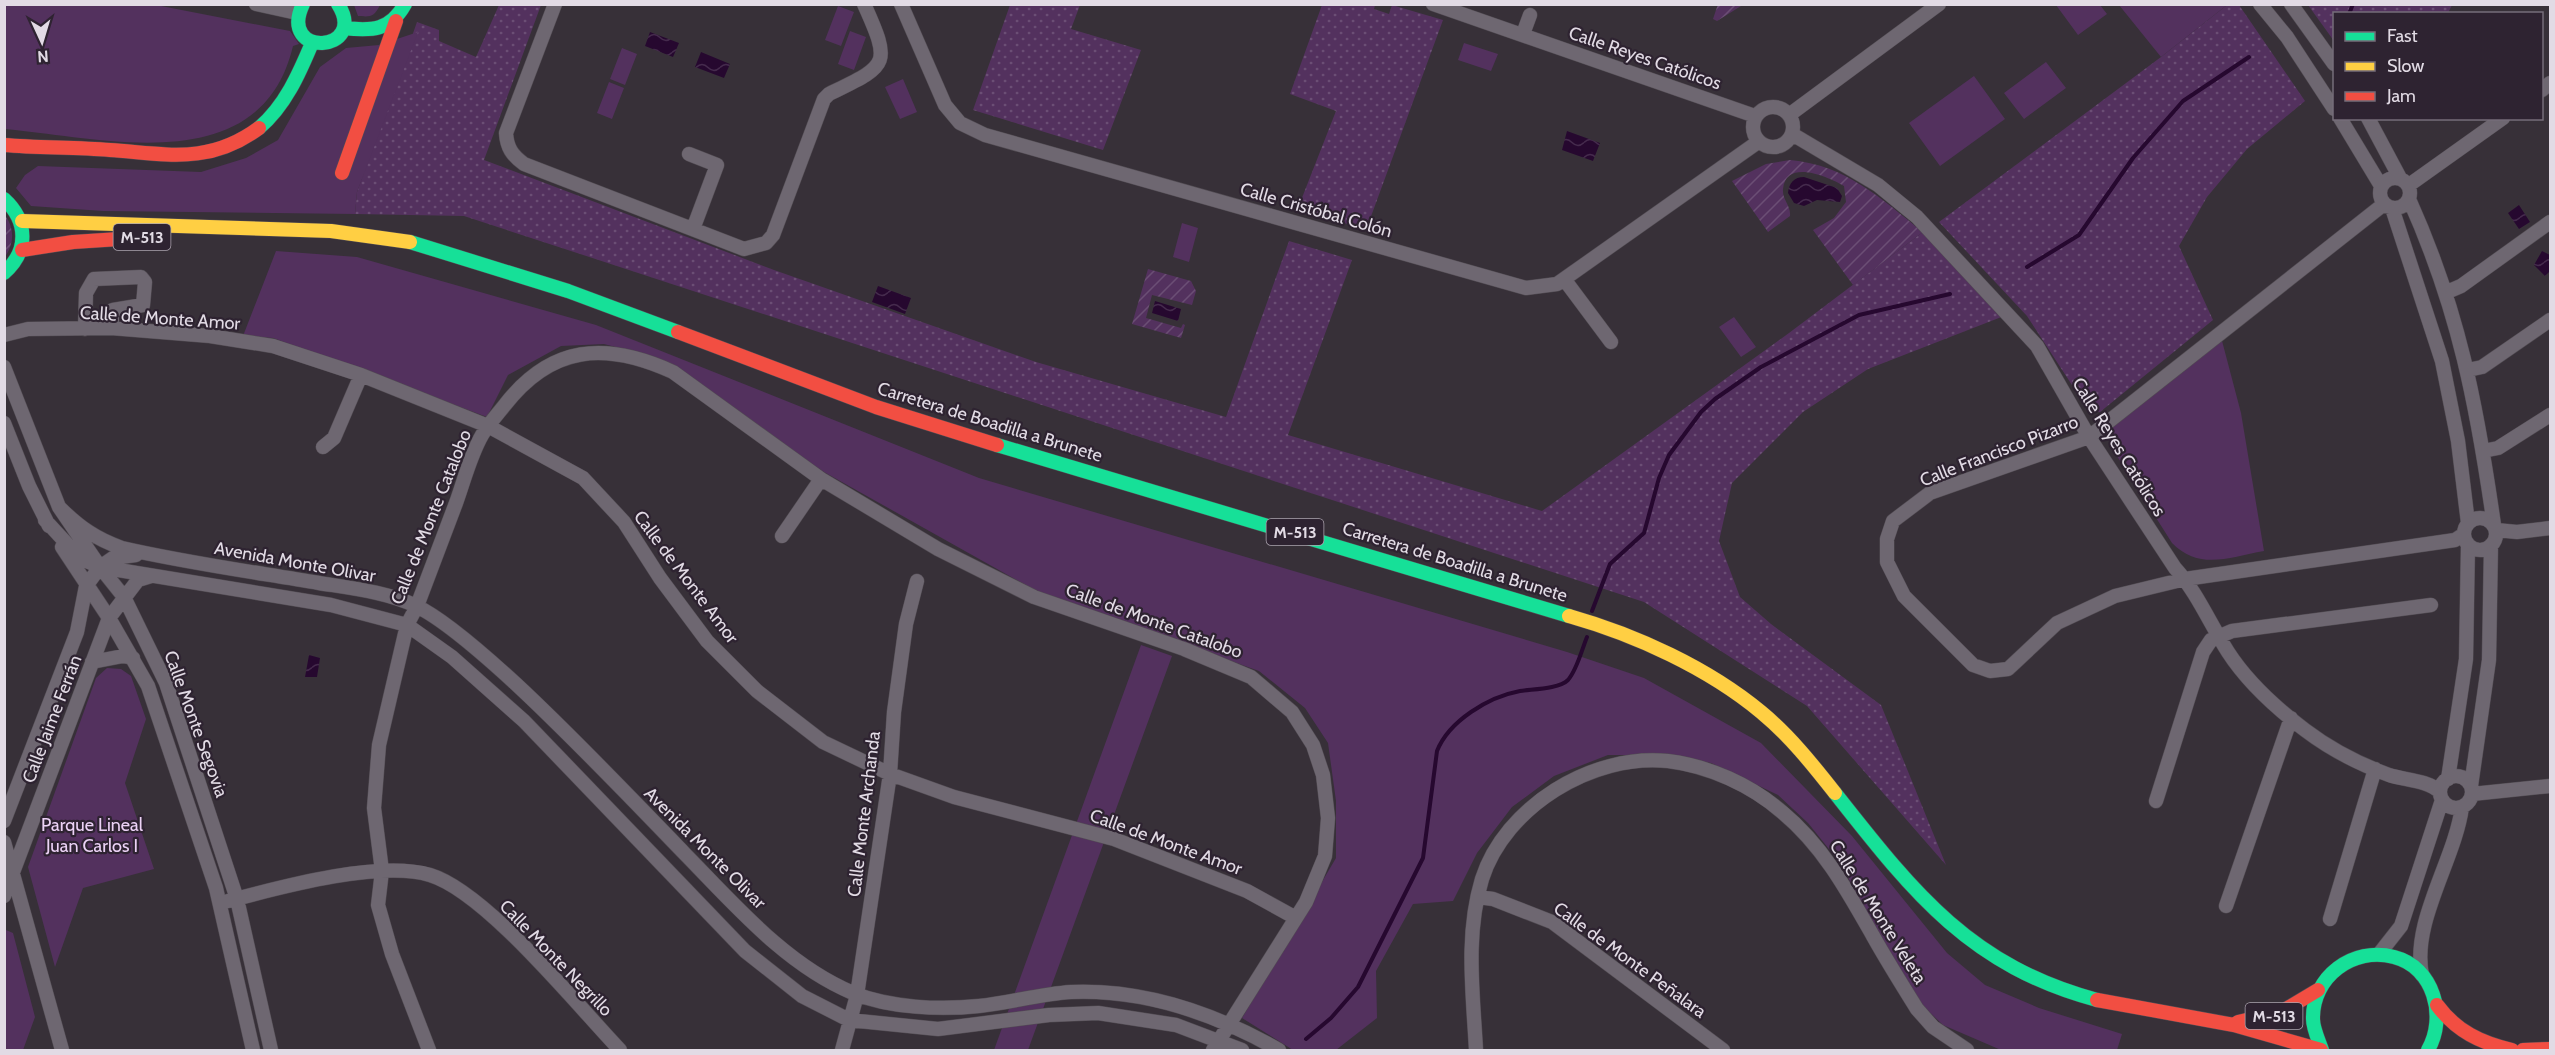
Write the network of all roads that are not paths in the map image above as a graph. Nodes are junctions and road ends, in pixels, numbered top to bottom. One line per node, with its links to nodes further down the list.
1 (256, 4): 12 (street)
2 (338, 4): 15 (main road)
3 (405, 4): 14 (main road)
4 (555, 4): 37 (street)
5 (864, 4): 37 (street)
6 (901, 4): 40 (street, Calle Cristóbal Colón)
7 (1433, 4): 11 (street, Calle Reyes Católicos)
8 (1939, 4): 20 (street)
9 (2260, 4): 19 (street)
10 (2291, 4): 18 (street)
11 (1451, 7): 16 (street, Calle Reyes Católicos)
12 (300, 9): 17 (main road)
13 (1530, 15): 16 (street)
14 (396, 21): 15 (main road); 29 (main road)
15 (344, 28): 17 (main road)
16 (1523, 34): 21 (street, Calle Reyes Católicos)
17 (312, 43): 27 (main road)
18 (2333, 63)
19 (2333, 107)
20 (1789, 115): 21 (street); 25 (street)
21 (1755, 116): 26 (street)
22 (2341, 120): 30 (street)
23 (2369, 120): 31 (street)
24 (2500, 120): 31 (street)
25 (1792, 134): 26 (street); 56 (street, Calle Reyes Católicos)
26 (1758, 142): 40 (street, Calle Cristóbal Colón)
27 (6, 145)
28 (689, 154): 37 (street)
29 (342, 173)
30 (2381, 186): 31 (street); 33 (street)
31 (2406, 187): 33 (street, Calle Francisco Pizarro); 41 (street)
32 (4, 199): 34 (main road)
33 (2388, 206): 56 (street, Calle Francisco Pizarro); 64 (street)
34 (22, 221): 36 (main road, Carretera de Boadilla a Brunete / M-513); 38 (main road)
35 (2550, 222): 41 (street)
36 (261, 229): 38 (main road, Carretera de Boadilla a Brunete / M-513); 109 (main road, Carretera de Boadilla a Brunete / M-513)
37 (693, 229)
38 (22, 250): 39 (main road)
39 (4, 273)
40 (1563, 279): 48 (street)
41 (2447, 292): 51 (street)
42 (2550, 320): 51 (street)
43 (4, 326): 45 (street, Calle de Monte Amor)
44 (111, 328): 46 (street, Calle de Monte Amor); 46 (street); 52 (street, Calle de Monte Amor)
45 (28, 329): 46 (street, Calle de Monte Amor); 47 (street, Calle de Monte Amor); 49 (street)
46 (86, 329)
47 (4, 335)
48 (1611, 342)
49 (4, 345)
50 (4, 367): 60 (street, Calle Monte Segovia)
51 (2468, 370): 58 (street)
52 (361, 375): 55 (street, Calle de Monte Amor); 57 (street)
53 (2550, 416): 58 (street)
54 (4, 423): 61 (street, Calle Monte Segovia)
55 (488, 426): 59 (street, Calle de Monte Catalobo); 75 (street, Calle de Monte Catalobo); 83 (street, Calle de Monte Amor)
56 (2089, 437): 70 (street, Calle Reyes Católicos); 70 (street, Calle Francisco Pizarro)
57 (323, 447)
58 (2483, 451): 62 (street)
59 (821, 479): 65 (street); 100 (street, Calle de Monte Catalobo)
60 (59, 507): 67 (street, Avenida Monte Olivar); 68 (street, Calle Monte Segovia)
61 (45, 520): 68 (street, Avenida Monte Olivar); 72 (street, Calle Monte Segovia)
62 (2495, 528): 63 (street); 64 (street); 66 (street)
63 (2550, 528)
64 (2466, 534): 66 (street); 70 (street, Calle Francisco Pizarro); 84 (street)
65 (782, 536)
66 (2491, 545): 88 (street)
67 (148, 554): 68 (street, Avenida Monte Olivar); 75 (street, Avenida Monte Olivar)
68 (100, 567): 69 (street, Avenida Monte Olivar); 72 (street); 73 (street, Calle Monte Segovia)
69 (151, 576): 73 (street); 77 (street, Avenida Monte Olivar)
70 (2185, 579): 78 (street, Calle Reyes Católicos)
71 (917, 580): 83 (street, Calle Monte Archanda)
72 (86, 586): 76 (street, Calle Monte Segovia); 85 (street, Calle Jaime Ferrán)
73 (124, 597): 76 (street, Calle Jaime Ferrán); 97 (street, Calle Monte Segovia)
74 (2431, 605): 78 (street)
75 (417, 606): 77 (street, Calle de Monte Catalobo); 105 (street, Avenida Monte Olivar)
76 (110, 618): 79 (street, Calle Monte Segovia); 80 (street, Calle Jaime Ferrán)
77 (407, 625): 94 (street, Calle de Monte Catalobo); 107 (street, Avenida Monte Olivar)
78 (2218, 636): 81 (street, Calle Reyes Católicos); 90 (street)
79 (133, 658): 80 (street); 98 (street, Calle Monte Segovia)
80 (92, 662): 95 (street, Calle Jaime Ferrán)
81 (2291, 718): 82 (street, Calle Reyes Católicos); 99 (street)
82 (2375, 769): 89 (street, Calle Reyes Católicos); 101 (street)
83 (890, 774): 100 (street, Calle de Monte Amor); 105 (street, Calle Monte Archanda)
84 (2448, 779): 88 (street); 89 (street)
85 (21, 780): 87 (street); 92 (street, Calle Jaime Ferrán)
86 (2550, 786): 88 (street)
87 (4, 788)
88 (2472, 790): 91 (street)
89 (2441, 796): 91 (street); 102 (street)
90 (2156, 801)
91 (2462, 807): 103 (street)
92 (4, 821)
93 (4, 842): 95 (street)
94 (382, 871): 97 (street, Calle Monte Negrillo); 115 (street, Calle de Monte Catalobo); 116 (street, Calle Monte Negrillo)
95 (7, 885): 112 (street)
96 (1478, 897): 120 (street, Calle de Monte Veleta); 121 (street, Calle de Monte Peñalara); 122 (street, Calle de Monte Veleta)
97 (237, 899): 98 (street, Calle Monte Negrillo); 114 (street, Calle Monte Segovia)
98 (220, 904): 113 (street, Calle Monte Segovia)
99 (2226, 906)
100 (1296, 918): 108 (street, Calle de Monte Catalobo)
101 (2330, 919)
102 (2379, 954): 103 (main road); 104 (main road)
103 (2422, 975): 106 (main road)
104 (2318, 990): 109 (main road, Carretera de Boadilla a Brunete / M-513); 123 (main road)
105 (857, 995): 107 (street, Calle Monte Archanda); 108 (street, Avenida Monte Olivar)
106 (2437, 1005): 124 (main road); 125 (main road)
107 (849, 1020): 110 (street, Avenida Monte Olivar); 117 (street, Calle Monte Archanda)
108 (1231, 1023): 110 (street, Calle de Monte Catalobo); 119 (street, Avenida Monte Olivar)
109 (2222, 1023): 123 (main road, Carretera de Boadilla a Brunete / M-513)
110 (1215, 1046): 118 (street, Avenida Monte Olivar)
111 (2550, 1048): 126 (main road)
112 (62, 1050)
113 (253, 1050)
114 (271, 1050)
115 (429, 1050)
116 (620, 1050)
117 (842, 1050)
118 (1242, 1050)
119 (1279, 1050)
120 (1476, 1050)
121 (1723, 1050)
122 (1967, 1050)
123 (2322, 1050)
124 (2428, 1050)
125 (2511, 1050)
126 (2523, 1050)

